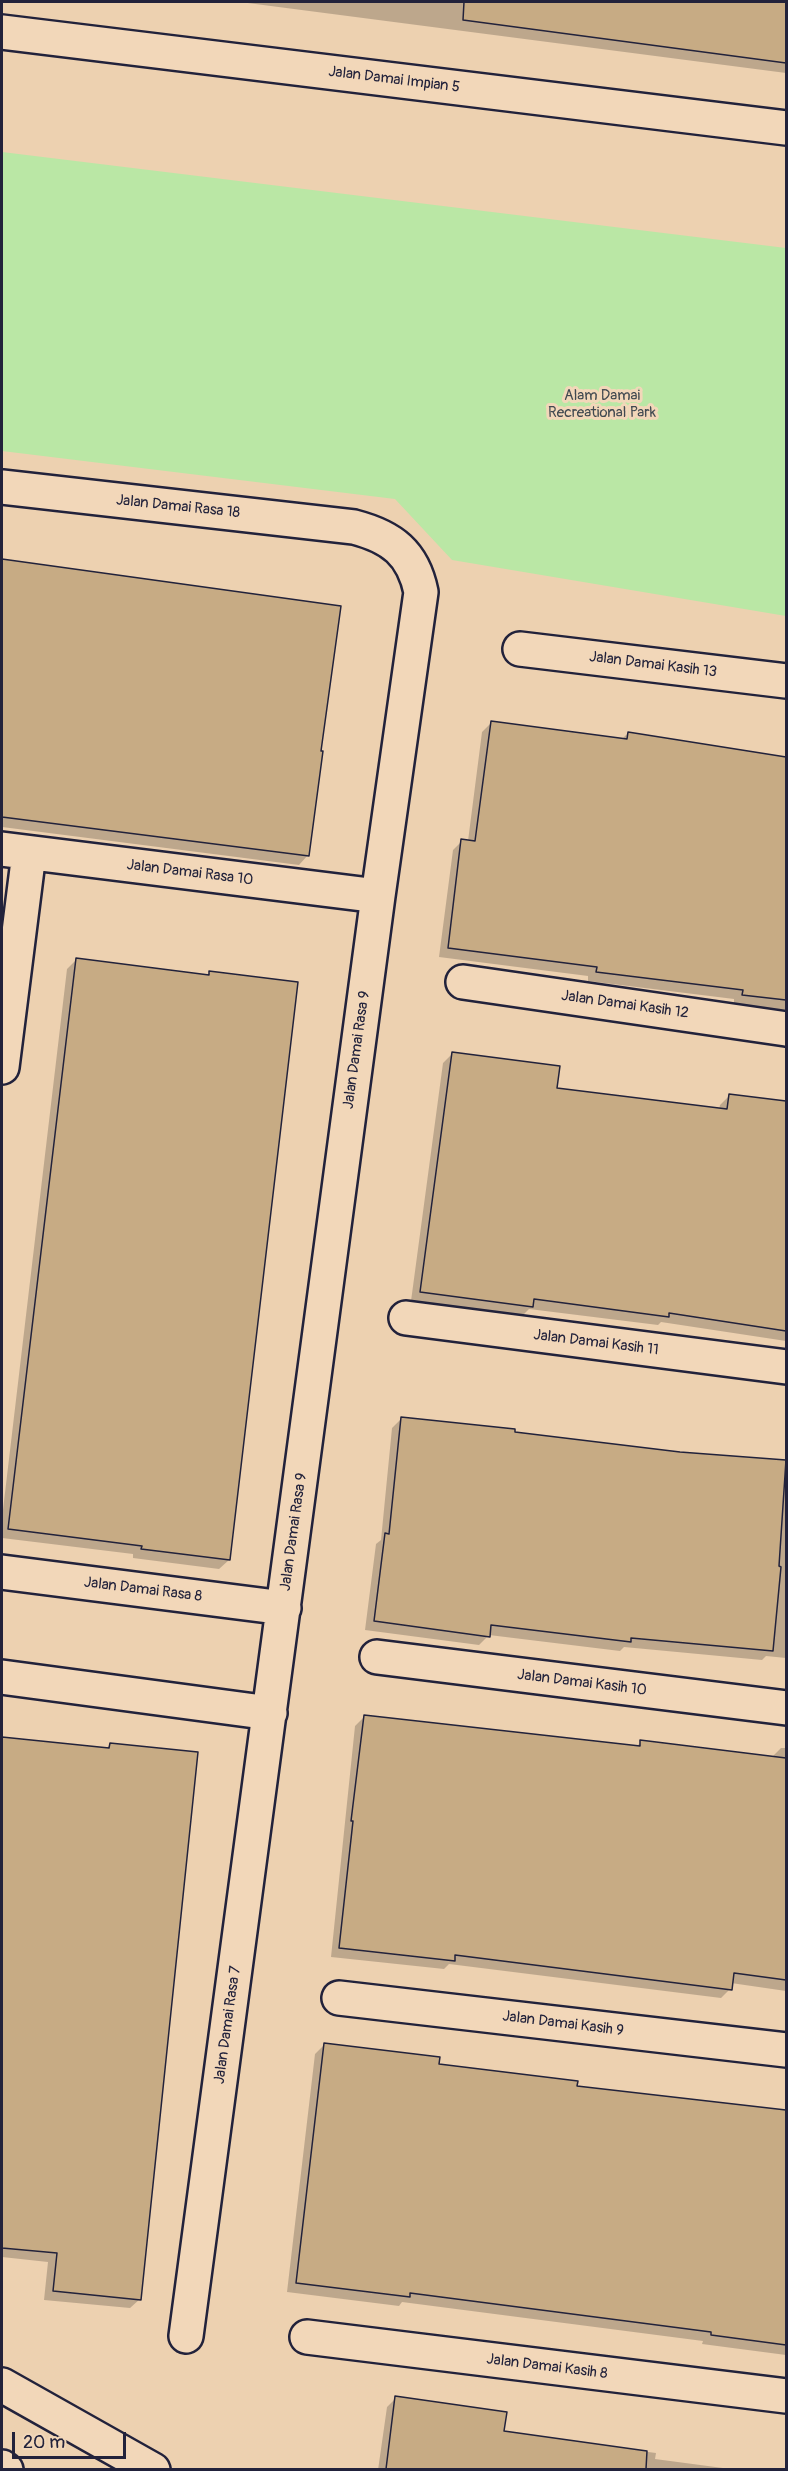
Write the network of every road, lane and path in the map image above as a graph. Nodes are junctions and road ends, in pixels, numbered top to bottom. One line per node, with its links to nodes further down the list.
1 (2, 32): 2 (street, Jalan Damai Impian 5)
2 (786, 129)
3 (2, 487): 4 (street, Jalan Damai Rasa 18)
4 (354, 527): 8 (street, Jalan Damai Rasa 9)
5 (520, 649): 6 (street, Jalan Damai Kasih 13)
6 (786, 681)
7 (15, 851): 8 (street, Jalan Damai Rasa 10); 11 (street)
8 (378, 896): 15 (street, Jalan Damai Rasa 9)
9 (463, 982): 10 (street, Jalan Damai Kasih 12)
10 (786, 1029)
11 (2, 1067)
12 (406, 1318): 13 (street, Jalan Damai Kasih 11)
13 (786, 1367)
14 (2, 1572): 15 (street, Jalan Damai Rasa 8)
15 (284, 1608): 19 (street, Jalan Damai Rasa 9)
16 (377, 1658): 18 (street, Jalan Damai Kasih 10)
17 (2, 1677): 19 (street)
18 (786, 1708)
19 (270, 1713): 22 (street, Jalan Damai Rasa 7)
20 (339, 1998): 21 (street, Jalan Damai Kasih 9)
21 (786, 2050)
22 (186, 2336)
23 (307, 2337): 25 (street, Jalan Damai Kasih 8)
24 (2, 2385): 28 (street)
25 (786, 2396)
26 (2, 2467): 27 (street)
27 (6, 2469)
28 (153, 2469)

